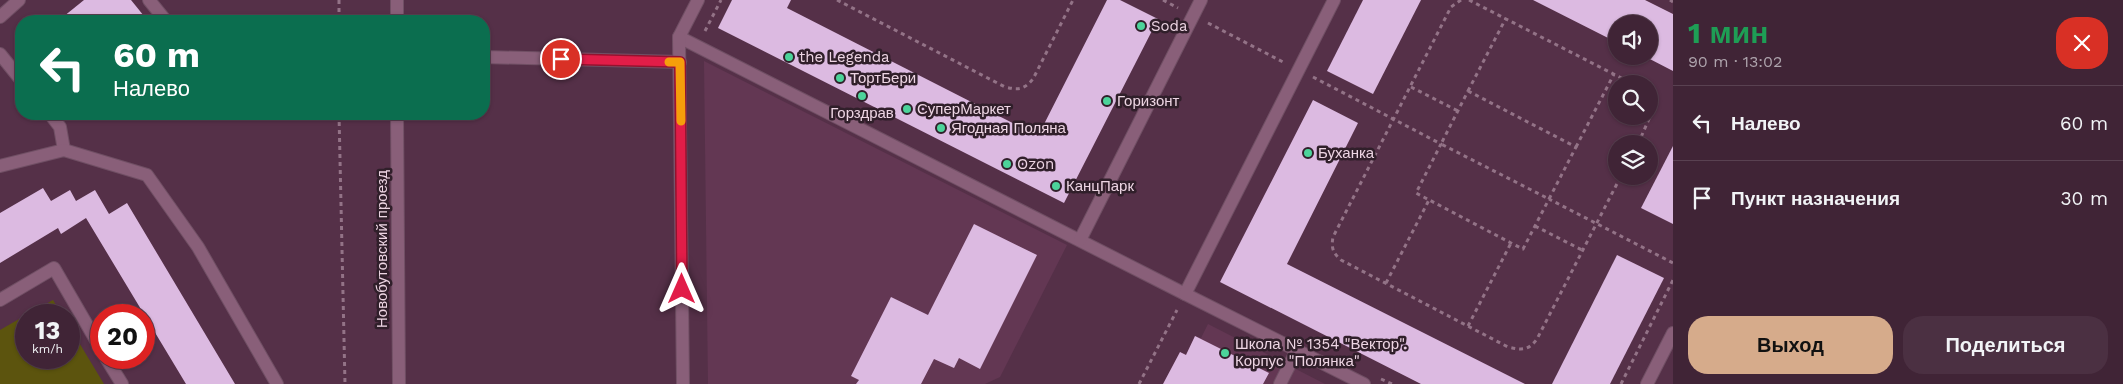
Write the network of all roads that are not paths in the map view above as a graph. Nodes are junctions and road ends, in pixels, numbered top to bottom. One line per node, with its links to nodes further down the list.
1 (19, 0): 9 (street)
2 (149, 0): 7 (street)
3 (397, 0): 8 (street)
4 (698, 0): 10 (street)
5 (1201, 0): 19 (street)
6 (1334, 0): 20 (street)
7 (161, 15)
8 (397, 15)
9 (0, 17)
10 (679, 37): 12 (street); 19 (street)
11 (490, 57): 12 (street)
12 (680, 62): 29 (street)
13 (12, 69): 14 (street)
14 (15, 73)
15 (55, 120): 17 (street)
16 (397, 120): 28 (street, Новобутовский проезд)
17 (64, 150): 18 (street); 27 (street)
18 (0, 166)
19 (1080, 240): 20 (street)
20 (1185, 294): 24 (street)
21 (0, 300): 22 (street)
22 (90, 330)
23 (1673, 333): 32 (street)
24 (1297, 350): 30 (street); 31 (street)
25 (113, 369): 26 (street)
26 (122, 384)
27 (277, 384)
28 (399, 384)
29 (683, 384)
30 (1280, 384)
31 (1364, 384)
32 (1647, 384)

